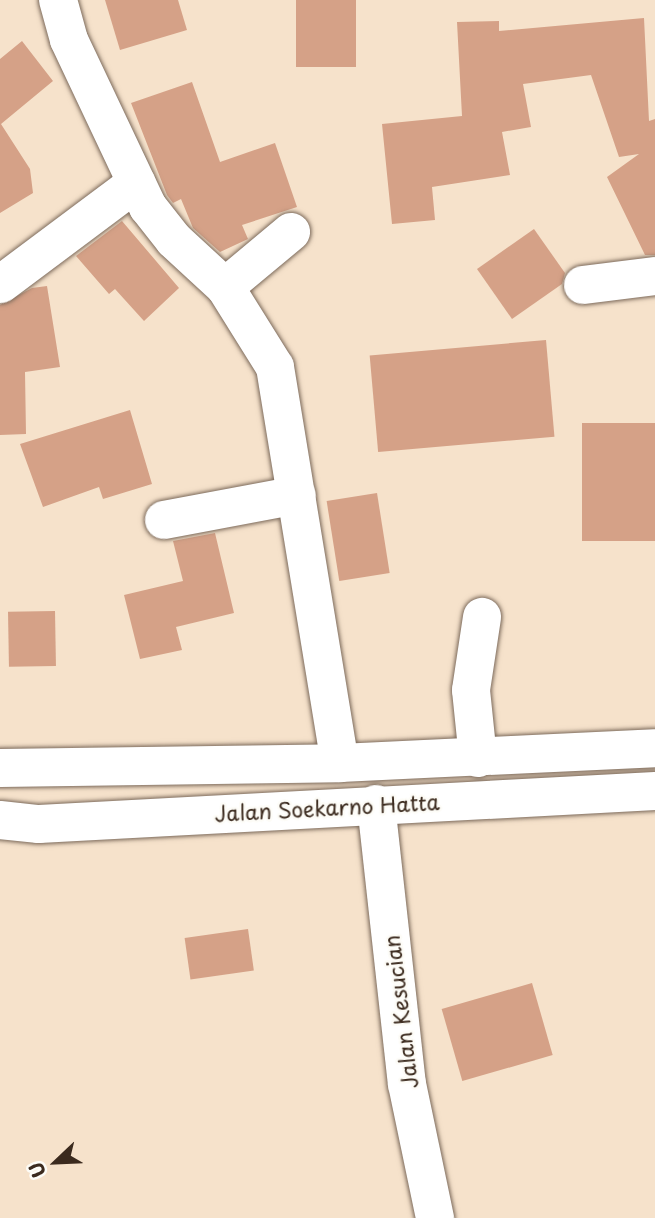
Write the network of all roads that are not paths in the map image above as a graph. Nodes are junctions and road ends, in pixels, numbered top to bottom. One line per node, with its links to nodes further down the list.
1 (58, 0): 2 (main road)
2 (136, 183): 5 (main road); 7 (main road)
3 (291, 232): 7 (main road)
4 (655, 276): 6 (main road)
5 (1, 284)
6 (583, 285)
7 (225, 287): 8 (main road)
8 (297, 495): 9 (main road); 13 (main road)
9 (164, 520)
10 (482, 617): 12 (main road)
11 (655, 748): 12 (main road, Jalan Soekarno Hatta)
12 (478, 758): 13 (main road, Jalan Soekarno Hatta)
13 (340, 763): 14 (main road, Jalan Soekarno Hatta)
14 (0, 768)
15 (655, 791): 16 (main road, Jalan Soekarno Hatta)
16 (376, 804): 17 (main road, Jalan Soekarno Hatta); 18 (main road, Jalan Kesucian)
17 (0, 820)
18 (435, 1218)

